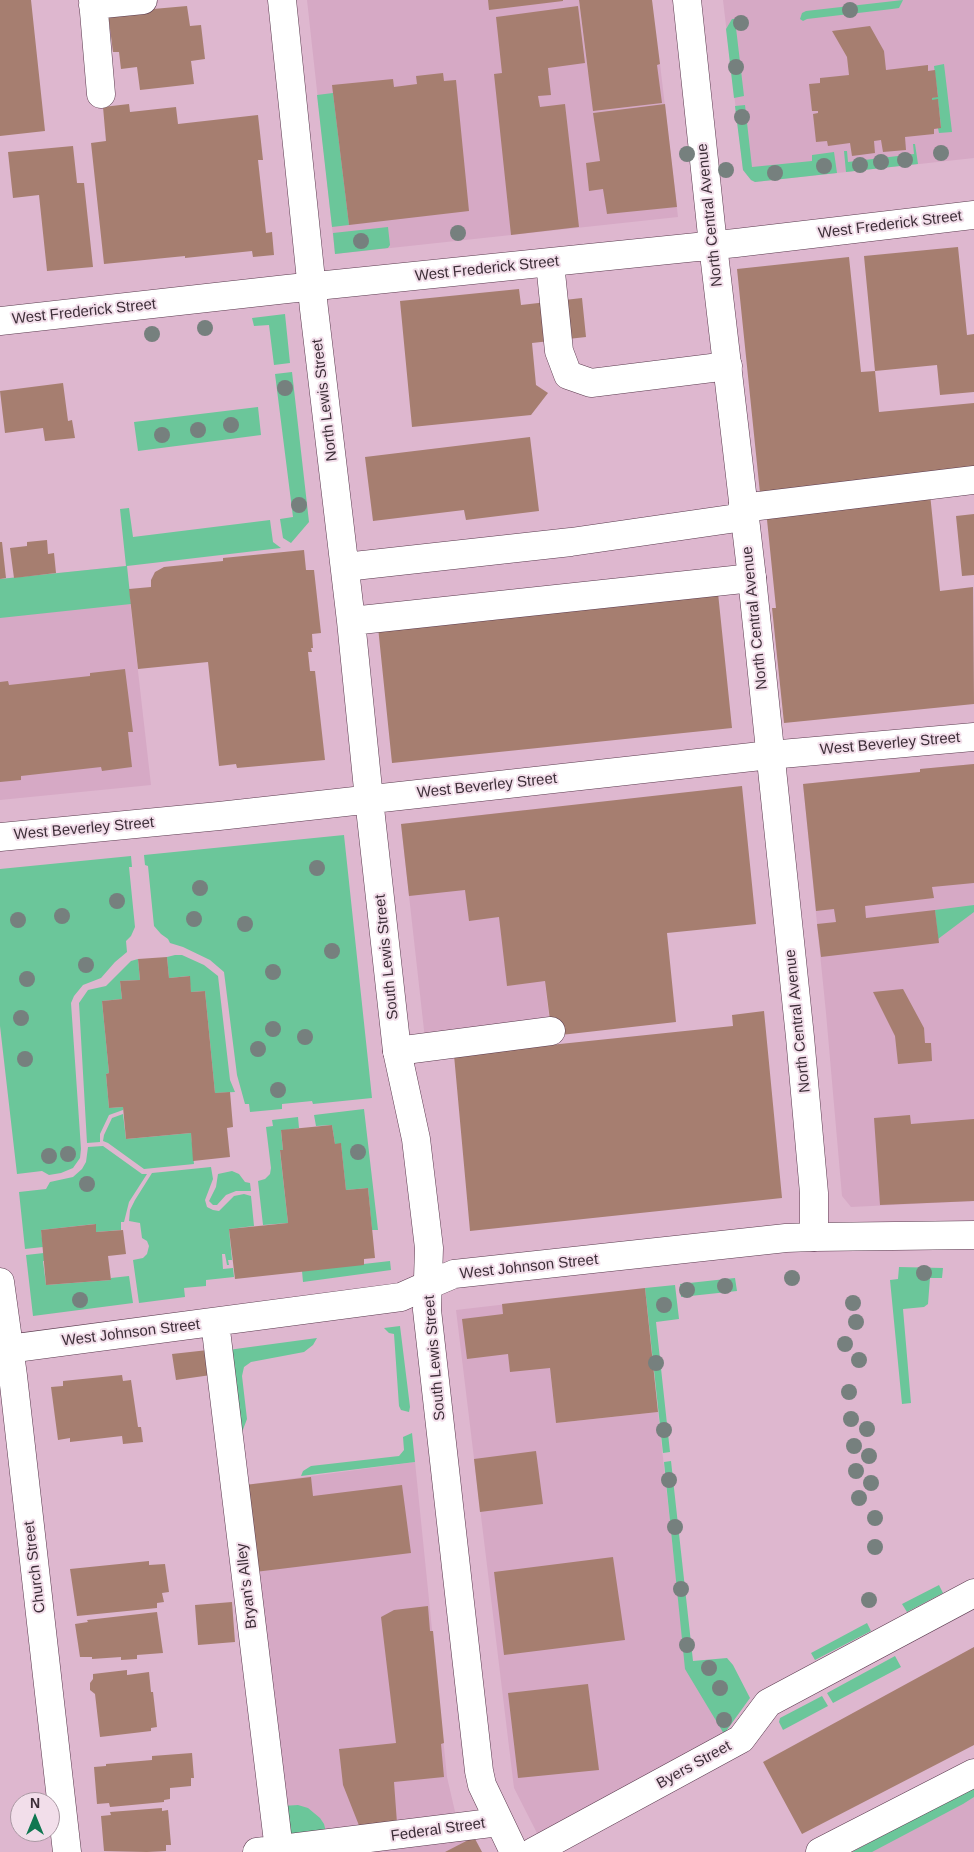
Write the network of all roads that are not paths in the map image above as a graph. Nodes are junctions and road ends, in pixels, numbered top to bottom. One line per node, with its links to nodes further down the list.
1 (143, 0): 4 (main road)
2 (282, 0): 9 (main road, North Lewis Street)
3 (687, 0): 7 (main road, North Central Avenue)
4 (93, 2): 5 (main road)
5 (101, 94)
6 (974, 215): 7 (main road, West Frederick Street)
7 (713, 245): 8 (main road, West Frederick Street); 11 (main road, North Central Avenue)
8 (550, 263): 9 (main road, West Frederick Street); 11 (main road)
9 (312, 286): 10 (main road, West Frederick Street); 14 (main road, North Lewis Street)
10 (0, 321)
11 (728, 366): 13 (main road, North Central Avenue)
12 (974, 480): 13 (main road)
13 (743, 513): 14 (main road); 15 (main road, North Central Avenue)
14 (344, 567): 16 (main road, North Lewis Street)
15 (752, 578): 16 (main road); 18 (main road, North Central Avenue)
16 (351, 621): 19 (main road, North Lewis Street)
17 (974, 737): 18 (main road, West Beverley Street)
18 (770, 755): 19 (main road, West Beverley Street); 24 (main road, North Central Avenue)
19 (369, 799): 20 (main road, West Beverley Street); 22 (main road, South Lewis Street)
20 (0, 837)
21 (551, 1031): 22 (main road)
22 (397, 1050): 26 (main road, South Lewis Street)
23 (974, 1235): 24 (main road, West Johnson Street)
24 (814, 1237): 26 (main road, West Johnson Street)
25 (0, 1282): 28 (main road, Church Street)
26 (428, 1285): 27 (main road, West Johnson Street); 31 (main road, South Lewis Street)
27 (215, 1322): 28 (main road, West Johnson Street); 32 (main road, Bryan's Alley)
28 (4, 1349): 33 (main road, Church Street)
29 (974, 1593): 35 (main road, Byers Street)
30 (974, 1773): 36 (main road)
31 (499, 1822): 32 (main road, Federal Street); 34 (main road, South Lewis Street)
32 (268, 1851)
33 (67, 1852)
34 (514, 1852)
35 (533, 1852)
36 (820, 1852)

